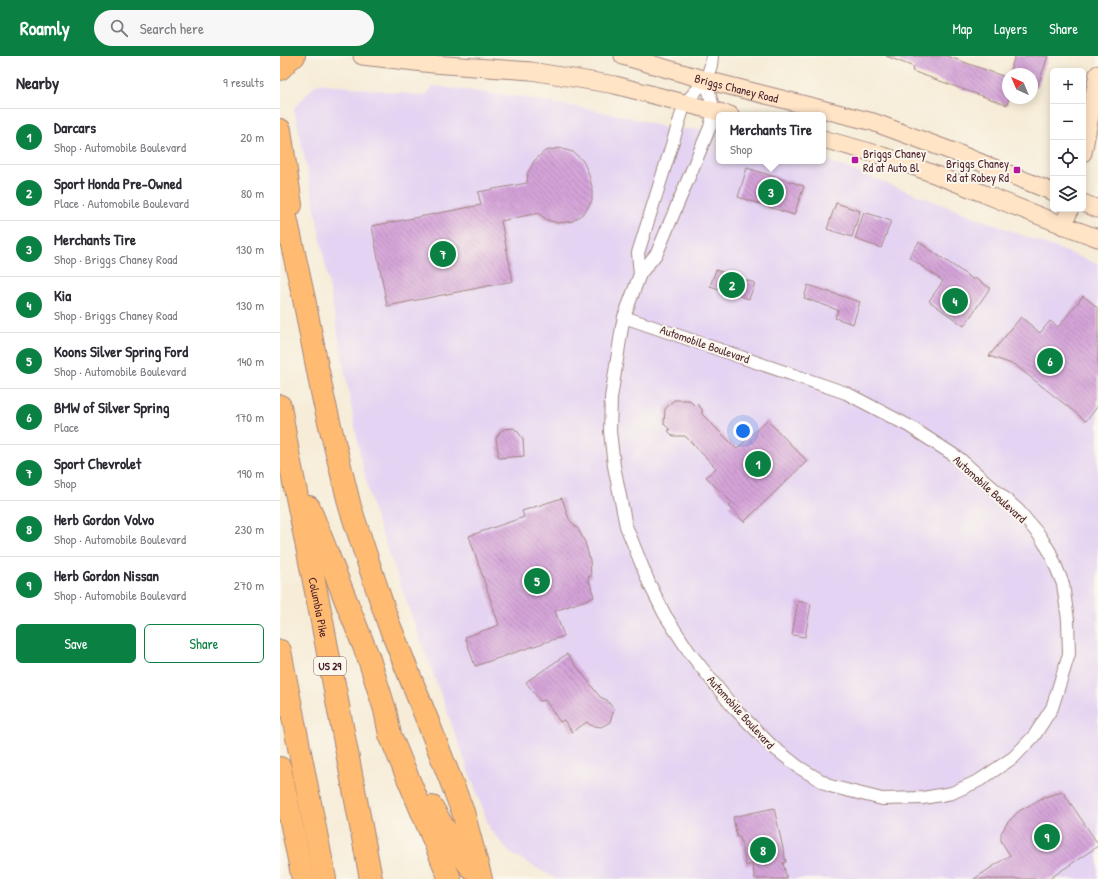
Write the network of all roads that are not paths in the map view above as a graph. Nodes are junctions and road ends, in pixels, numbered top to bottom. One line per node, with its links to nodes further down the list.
1 (294, 56): 6 (highway)
2 (362, 56): 5 (main road)
3 (623, 56): 8 (main road, Briggs Chaney Road)
4 (712, 56): 8 (street)
5 (394, 58): 9 (main road)
6 (280, 69)
7 (1098, 74): 14 (main road)
8 (706, 80): 9 (street, Automobile Boulevard); 10 (street); 16 (main road, Briggs Chaney Road)
9 (685, 103): 10 (main road); 22 (street, Automobile Boulevard)
10 (714, 111): 11 (main road); 22 (street, Automobile Boulevard)
11 (718, 112)
12 (280, 130): 23 (highway)
13 (826, 140): 20 (main road)
14 (1085, 140)
15 (280, 190): 23 (highway)
16 (1050, 191)
17 (1086, 204): 18 (main road)
18 (1098, 209)
19 (1069, 212): 20 (main road)
20 (1063, 226): 21 (main road)
21 (1098, 238)
22 (640, 274): 24 (street, Automobile Boulevard)
23 (304, 299): 36 (highway)
24 (624, 317): 24 (street, Automobile Boulevard)
25 (280, 406): 26 (highway, Columbia Pike / US 29)
26 (288, 453): 28 (highway); 34 (highway, Columbia Pike / US 29)
27 (280, 652): 33 (highway)
28 (386, 710): 35 (highway); 36 (highway)
29 (280, 768): 32 (highway)
30 (280, 781): 31 (highway)
31 (289, 879)
32 (303, 879)
33 (325, 879)
34 (371, 879)
35 (450, 879)
36 (480, 879)

